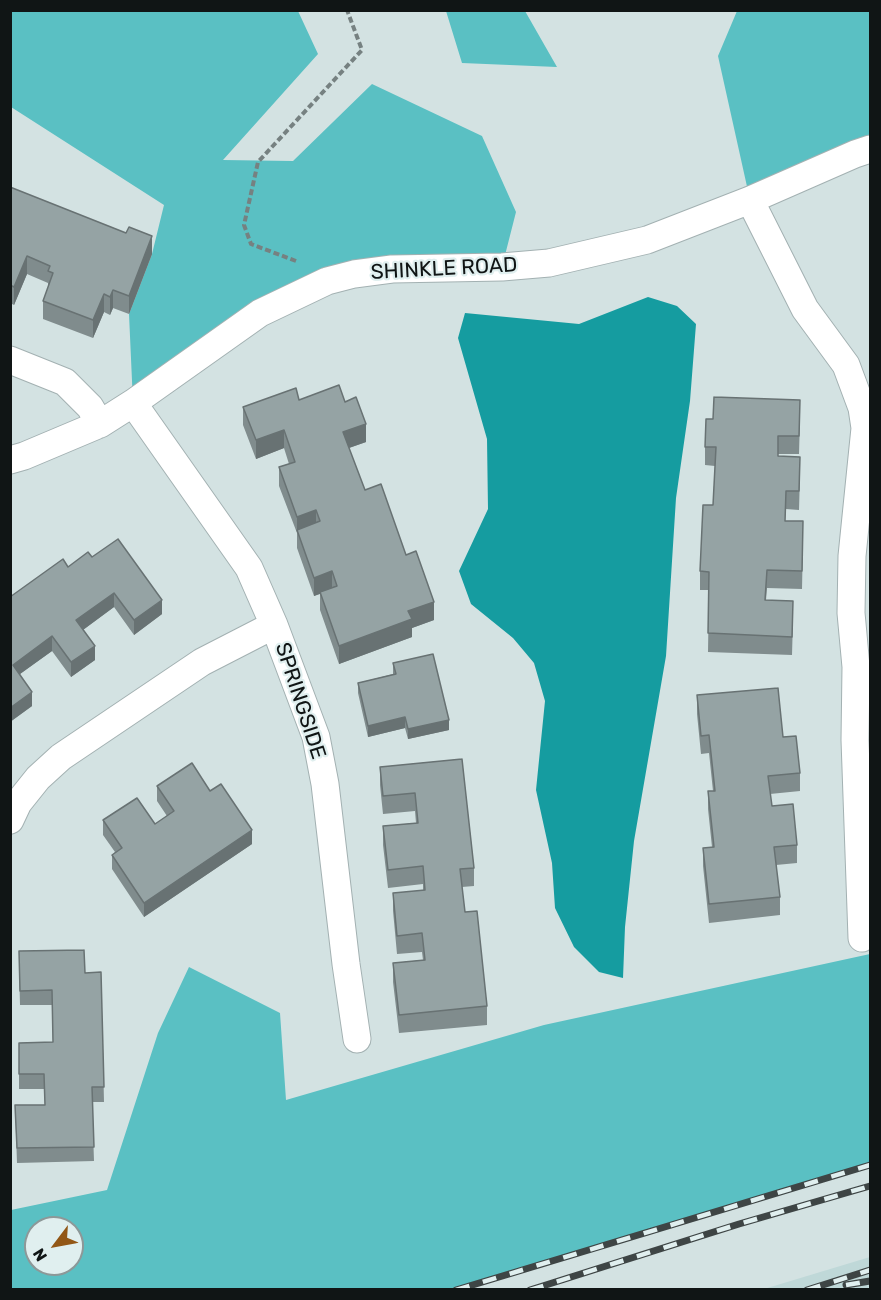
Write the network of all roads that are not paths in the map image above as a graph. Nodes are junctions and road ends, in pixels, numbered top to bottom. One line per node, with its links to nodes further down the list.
1 (870, 149): 2 (street, SHINKLE ROAD)
2 (750, 200): 4 (street, SHINKLE ROAD); 5 (street)
3 (10, 360): 6 (street)
4 (133, 403): 6 (street, SHINKLE ROAD); 8 (street, SPRINGSIDE)
5 (866, 408): 9 (street)
6 (100, 424): 7 (street, SHINKLE ROAD)
7 (10, 459)
8 (274, 625): 10 (street); 12 (street, SPRINGSIDE)
9 (863, 667): 11 (street)
10 (10, 820)
11 (862, 938)
12 (357, 1039)

